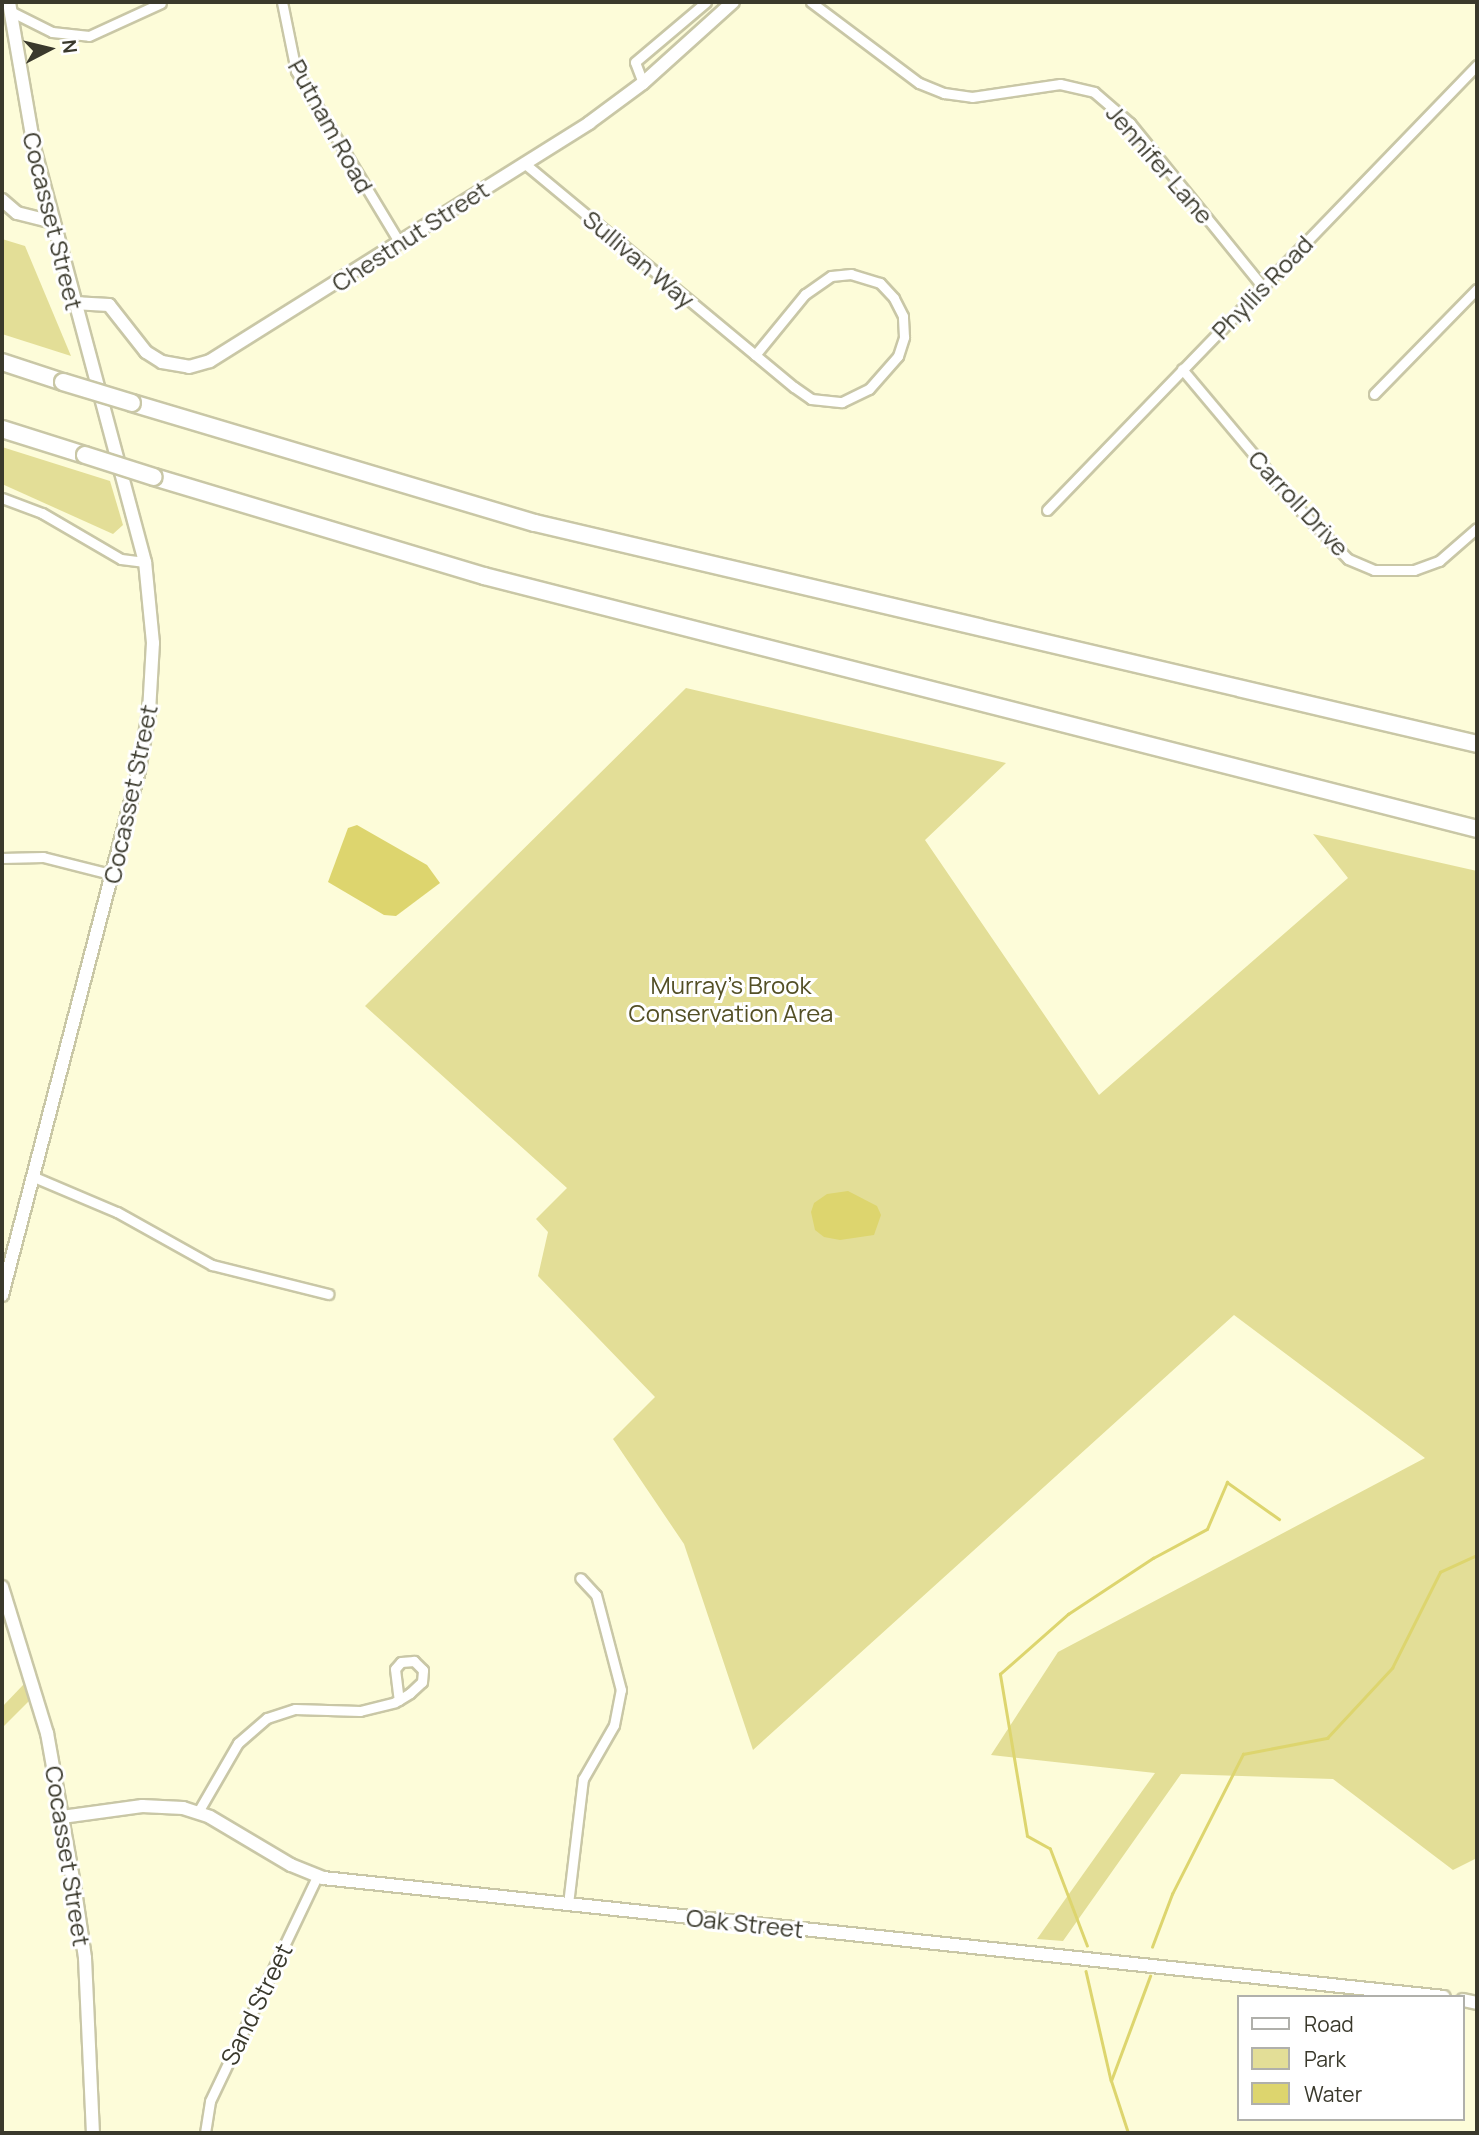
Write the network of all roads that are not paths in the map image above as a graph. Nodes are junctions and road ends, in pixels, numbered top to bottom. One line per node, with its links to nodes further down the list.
1 (282, 2): 12 (street, Putnam Road)
2 (706, 2): 8 (street)
3 (733, 2): 8 (street, Chestnut Street)
4 (811, 2): 13 (street, Jennifer Lane)
5 (161, 3): 6 (street)
6 (9, 6): 11 (street, Cocasset Street)
7 (1477, 65): 13 (street, Phyllis Road)
8 (643, 83): 9 (street, Chestnut Street)
9 (524, 163): 12 (street, Chestnut Street); 16 (street, Sullivan Way)
10 (2, 201): 11 (street)
11 (52, 222): 15 (street, Cocasset Street)
12 (399, 242): 15 (street, Chestnut Street)
13 (1262, 286): 18 (street, Phyllis Road)
14 (1477, 289): 19 (street)
15 (74, 303): 24 (street, Cocasset Street)
16 (755, 355): 16 (street, Sullivan Way)
17 (2, 362): 25 (highway, bridge)
18 (1182, 369): 22 (street, Phyllis Road); 23 (street, Carroll Drive)
19 (1374, 394)
20 (2, 429): 26 (highway, bridge)
21 (2, 498): 24 (street)
22 (1047, 510)
23 (1477, 528)
24 (145, 562): 28 (street, Cocasset Street)
25 (1477, 744)
26 (1477, 829)
27 (2, 858): 28 (street)
28 (114, 875): 29 (street, Cocasset Street)
29 (34, 1177): 30 (street); 31 (street, Cocasset Street)
30 (328, 1294)
31 (2, 1295)
32 (580, 1578): 38 (street)
33 (2, 1587): 36 (street, Cocasset Street)
34 (399, 1700): 35 (street)
35 (198, 1812): 36 (street, Oak Street); 37 (street, Oak Street)
36 (62, 1817): 40 (street, Cocasset Street)
37 (317, 1877): 38 (street, Oak Street); 41 (street, Sand Street)
38 (568, 1904): 39 (street, Oak Street)
39 (1425, 1995)
40 (93, 2133)
41 (205, 2133)

